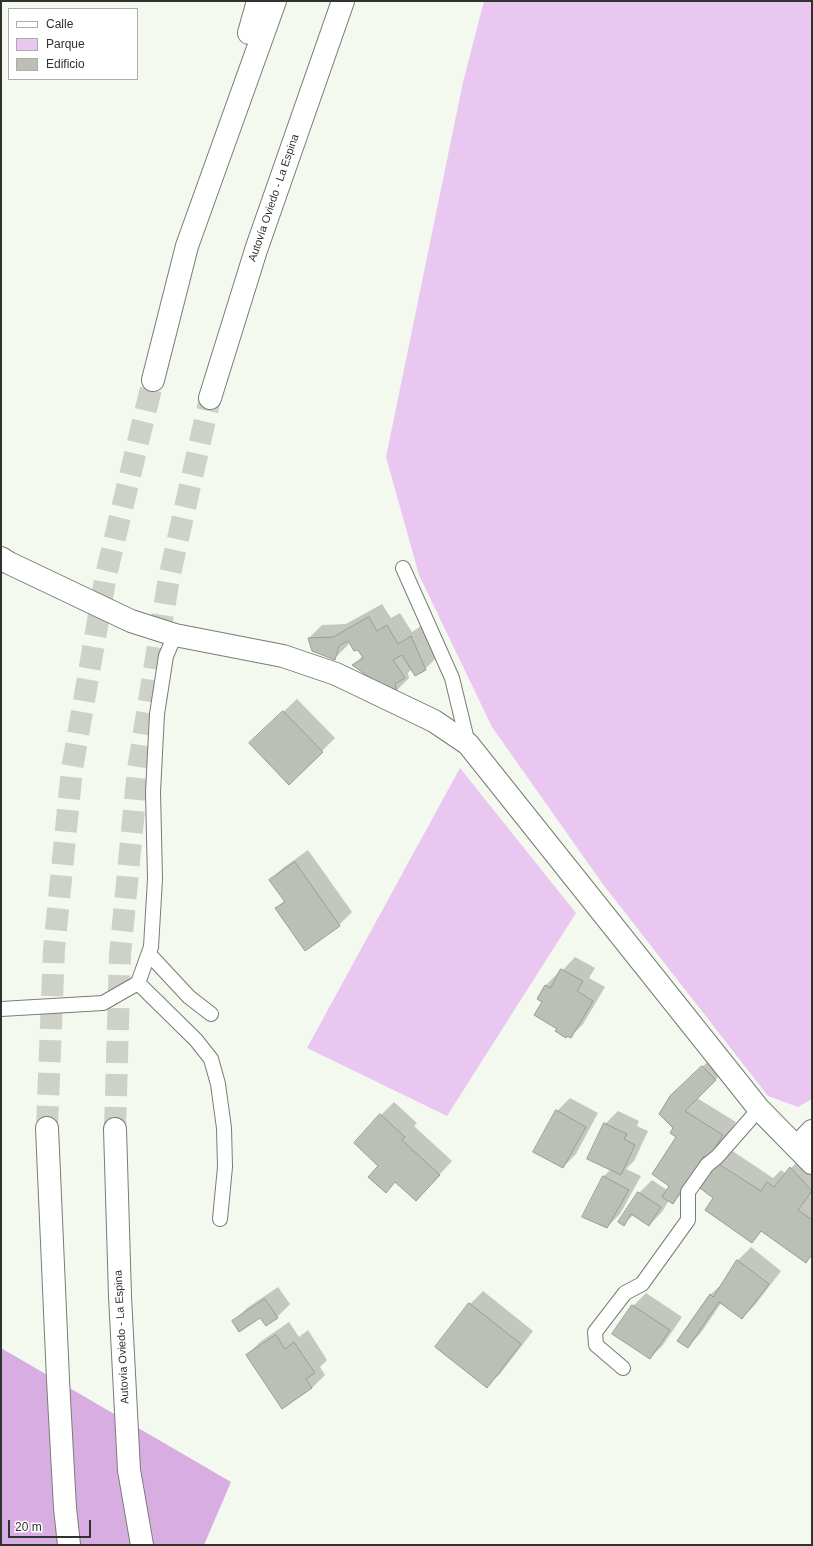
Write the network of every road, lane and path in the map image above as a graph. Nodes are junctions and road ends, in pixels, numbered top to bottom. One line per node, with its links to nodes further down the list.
1 (258, 1): 6 (main road)
2 (275, 1): 6 (main road)
3 (343, 1): 5 (main road, Autovía Oviedo - La Espina)
4 (350, 1): 5 (main road)
5 (307, 102): 8 (main road, Autovía Oviedo - La Espina)
6 (187, 246): 7 (main road)
7 (153, 380)
8 (210, 398)
9 (1, 558): 11 (main road)
10 (403, 568): 12 (lane)
11 (175, 635): 12 (main road); 13 (lane)
12 (468, 744): 17 (main road)
13 (149, 954): 14 (lane); 16 (lane)
14 (138, 982): 15 (lane); 23 (lane)
15 (1, 1009)
16 (211, 1014)
17 (759, 1109): 21 (main road); 24 (lane)
18 (47, 1128): 25 (main road)
19 (115, 1128): 26 (main road, Autovía Oviedo - La Espina)
20 (812, 1131): 21 (main road)
21 (798, 1147): 22 (main road)
22 (812, 1163)
23 (220, 1219)
24 (623, 1368)
25 (69, 1545)
26 (142, 1545)

